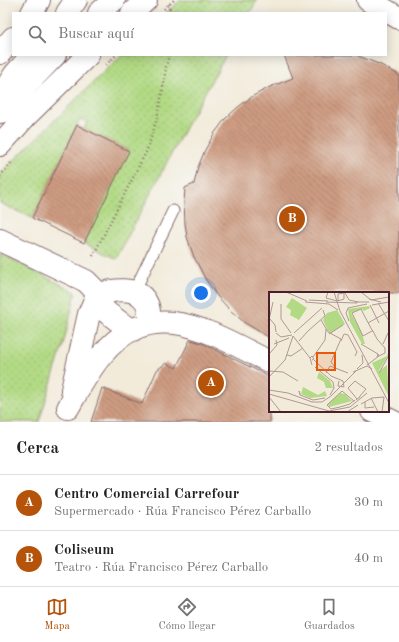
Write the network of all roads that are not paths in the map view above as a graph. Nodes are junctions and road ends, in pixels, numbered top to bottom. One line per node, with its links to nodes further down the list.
1 (40, 0): 6 (street)
2 (76, 0): 7 (street)
3 (114, 0): 8 (street)
4 (146, 0): 9 (street)
5 (368, 0): 10 (street)
6 (33, 12)
7 (68, 12)
8 (100, 12)
9 (133, 12)
10 (399, 18)
11 (12, 39): 12 (street)
12 (0, 53)
13 (31, 56): 16 (street)
14 (54, 56): 17 (street)
15 (87, 56): 18 (street)
16 (0, 98)
17 (0, 112)
18 (0, 145)
19 (173, 211): 21 (lane)
20 (0, 240): 22 (street)
21 (134, 292): 22 (street); 23 (street)
22 (97, 295): 23 (street); 26 (street)
23 (141, 327): 24 (street); 26 (street)
24 (269, 362)
25 (374, 412): 27 (street)
26 (66, 415)
27 (394, 422)

